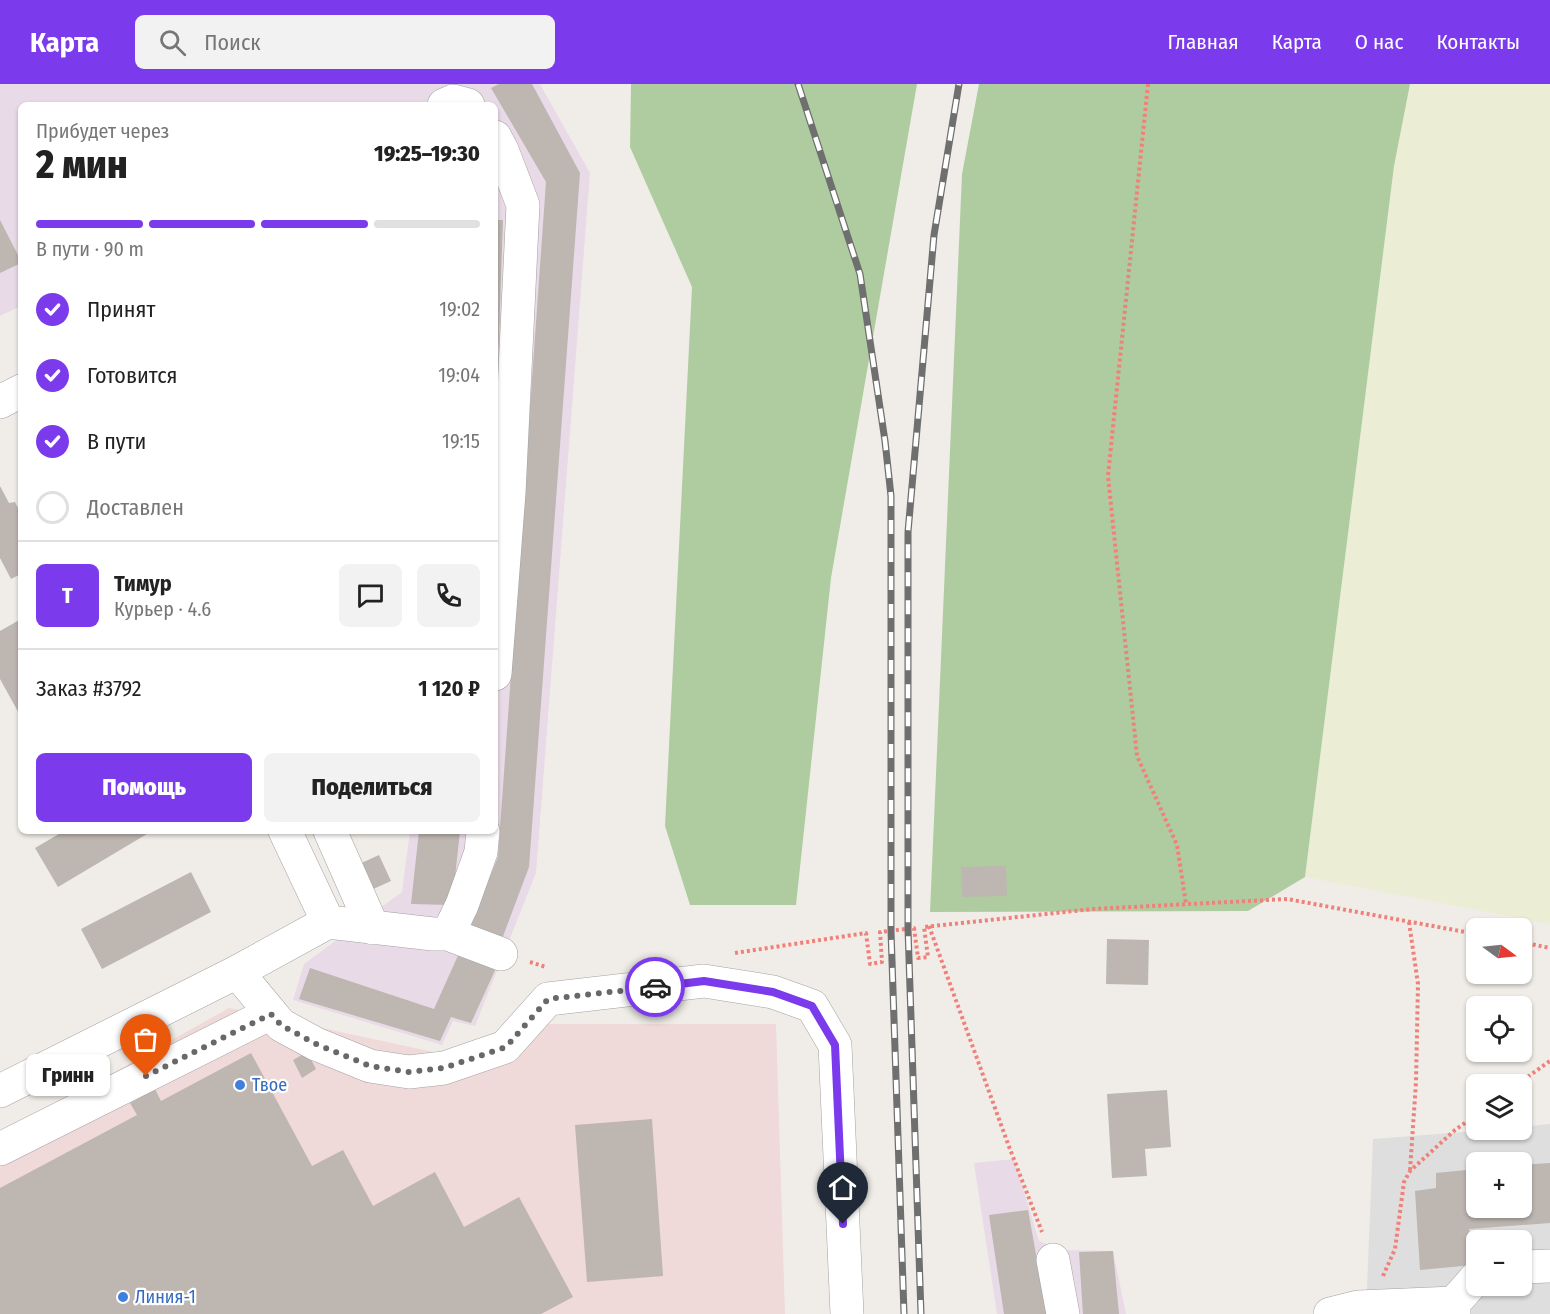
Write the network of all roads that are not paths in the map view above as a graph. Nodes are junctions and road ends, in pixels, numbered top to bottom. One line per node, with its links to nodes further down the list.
1 (498, 143): 2 (street)
2 (508, 198): 5 (street)
3 (18, 393): 4 (street)
4 (0, 402)
5 (498, 608)
6 (286, 834): 9 (street)
7 (331, 834): 10 (street)
8 (483, 834): 11 (street)
9 (328, 922): 10 (street); 13 (street)
10 (373, 928): 11 (street)
11 (448, 934): 12 (street)
12 (501, 954)
13 (237, 972): 14 (street); 15 (street)
14 (271, 1014): 16 (street); 22 (street)
15 (0, 1091)
16 (0, 1149)
17 (1053, 1260): 23 (street)
18 (1550, 1266): 19 (street)
19 (1532, 1267)
20 (1466, 1292): 21 (street)
21 (1454, 1308): 24 (street)
22 (847, 1314)
23 (1063, 1314)
24 (1330, 1314)

